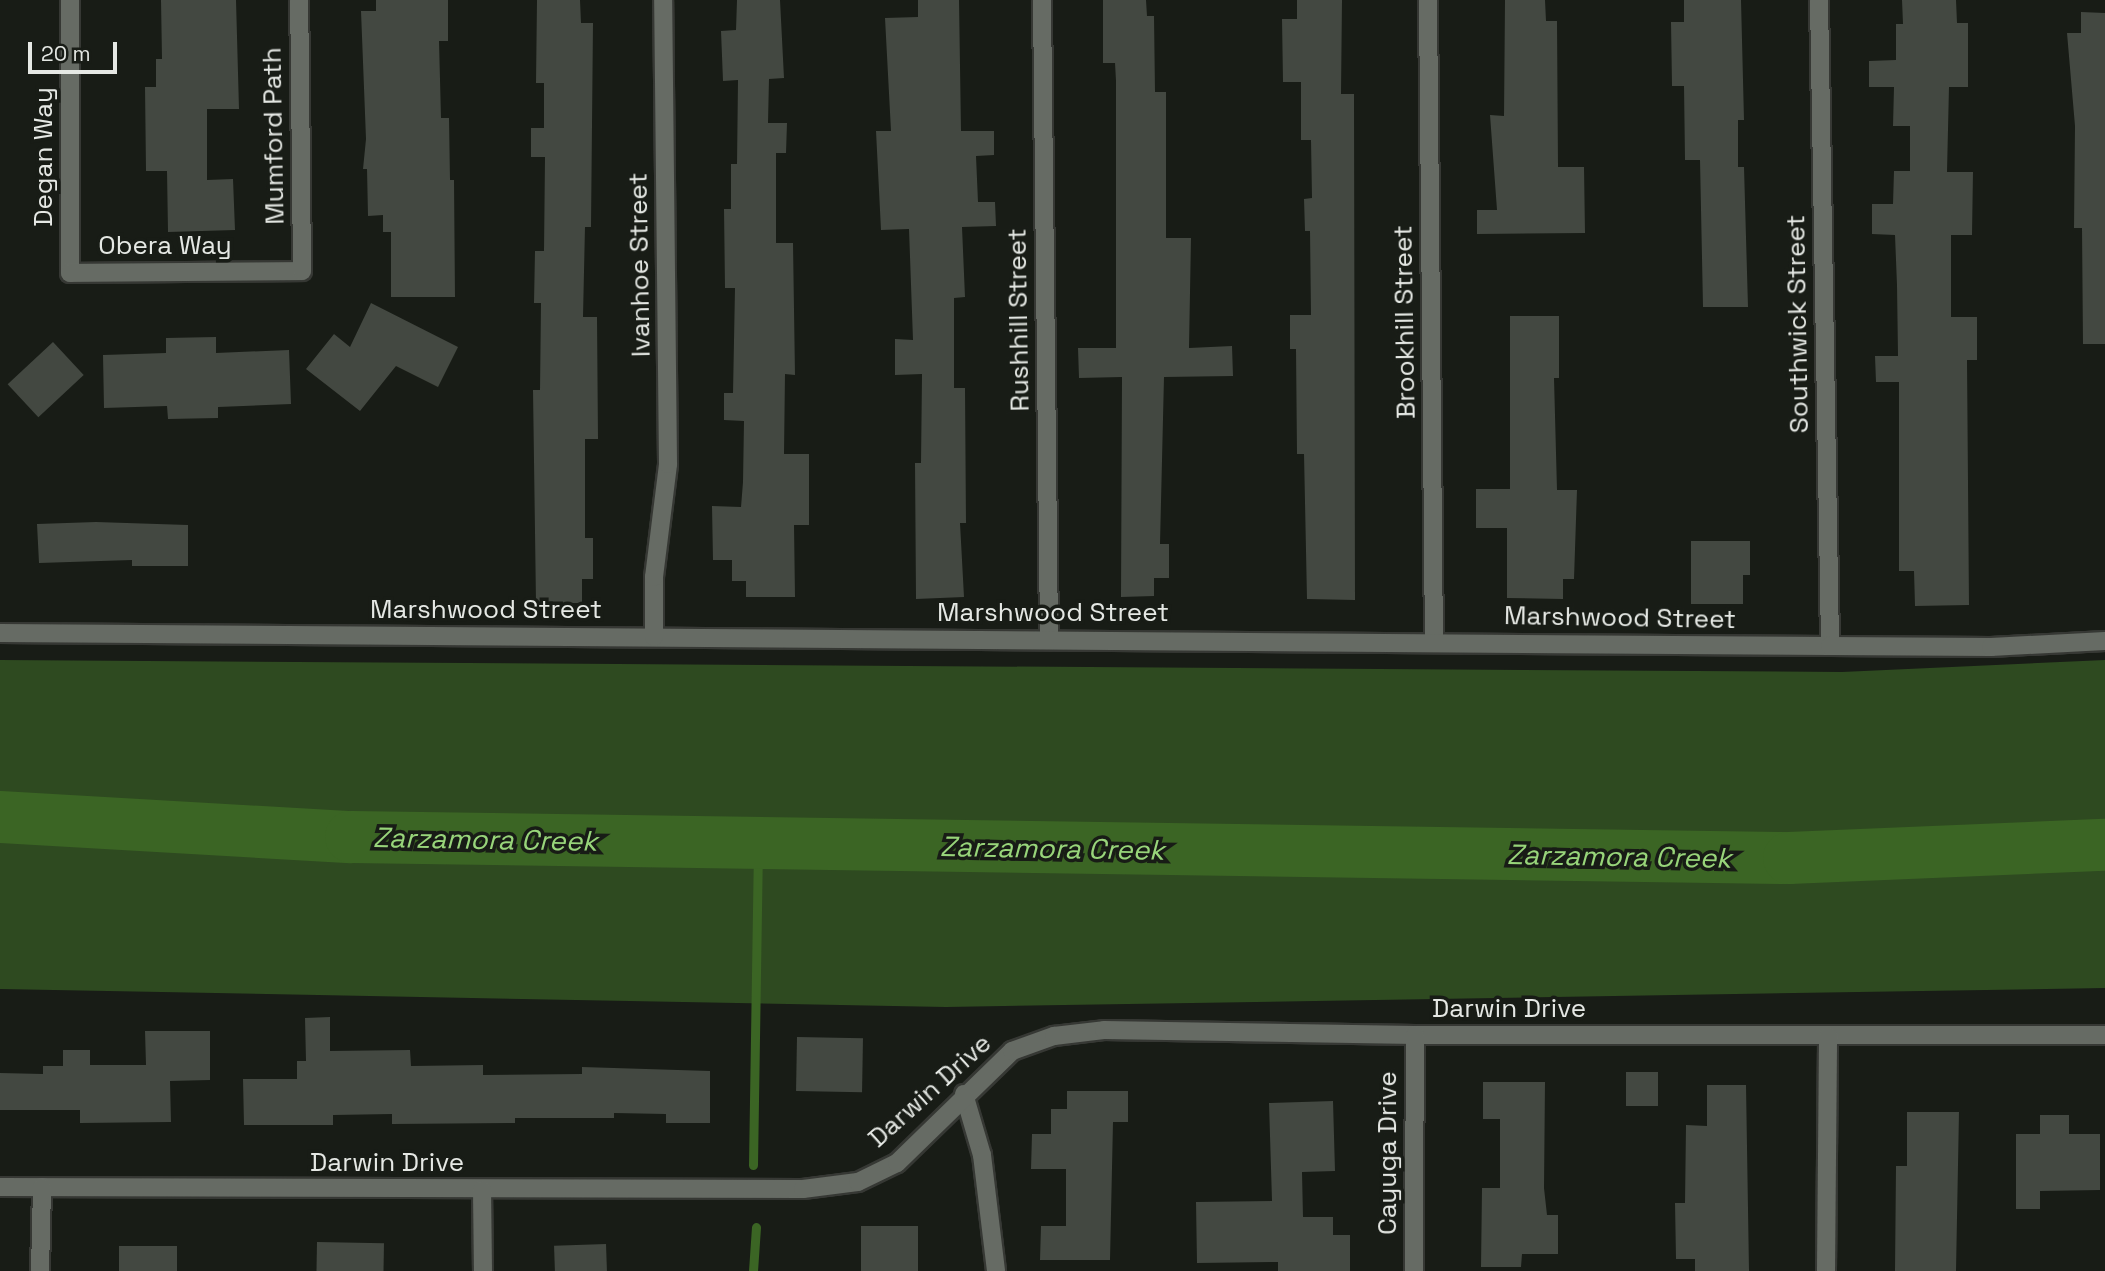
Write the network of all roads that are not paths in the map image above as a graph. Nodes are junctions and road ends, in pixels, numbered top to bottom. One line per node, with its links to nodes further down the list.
1 (70, 0): 8 (street, Degan Way)
2 (299, 0): 7 (street, Mumford Path)
3 (663, 0): 10 (street, Ivanhoe Street)
4 (1042, 0): 11 (street, Rushhill Street)
5 (1428, 0): 13 (street, Brookhill Street)
6 (1819, 0): 14 (street, Southwick Street)
7 (302, 271): 8 (street, Obera Way)
8 (70, 273)
9 (0, 633): 10 (street, Marshwood Street)
10 (654, 637): 11 (street, Marshwood Street)
11 (1049, 639): 13 (street, Marshwood Street)
12 (2105, 641): 14 (street, Marshwood Street)
13 (1434, 643): 14 (street, Marshwood Street)
14 (1829, 646)
15 (1415, 1035): 16 (street, Darwin Drive); 18 (street, Darwin Drive); 25 (street, Cayuga Drive)
16 (1828, 1035): 17 (street, Darwin Drive); 26 (street)
17 (2105, 1035)
18 (964, 1094): 21 (street, Darwin Drive); 24 (street)
19 (0, 1187): 20 (street, Darwin Drive)
20 (42, 1187): 21 (street, Darwin Drive); 22 (street)
21 (482, 1190): 23 (street)
22 (40, 1271)
23 (483, 1271)
24 (996, 1271)
25 (1414, 1271)
26 (1826, 1271)

